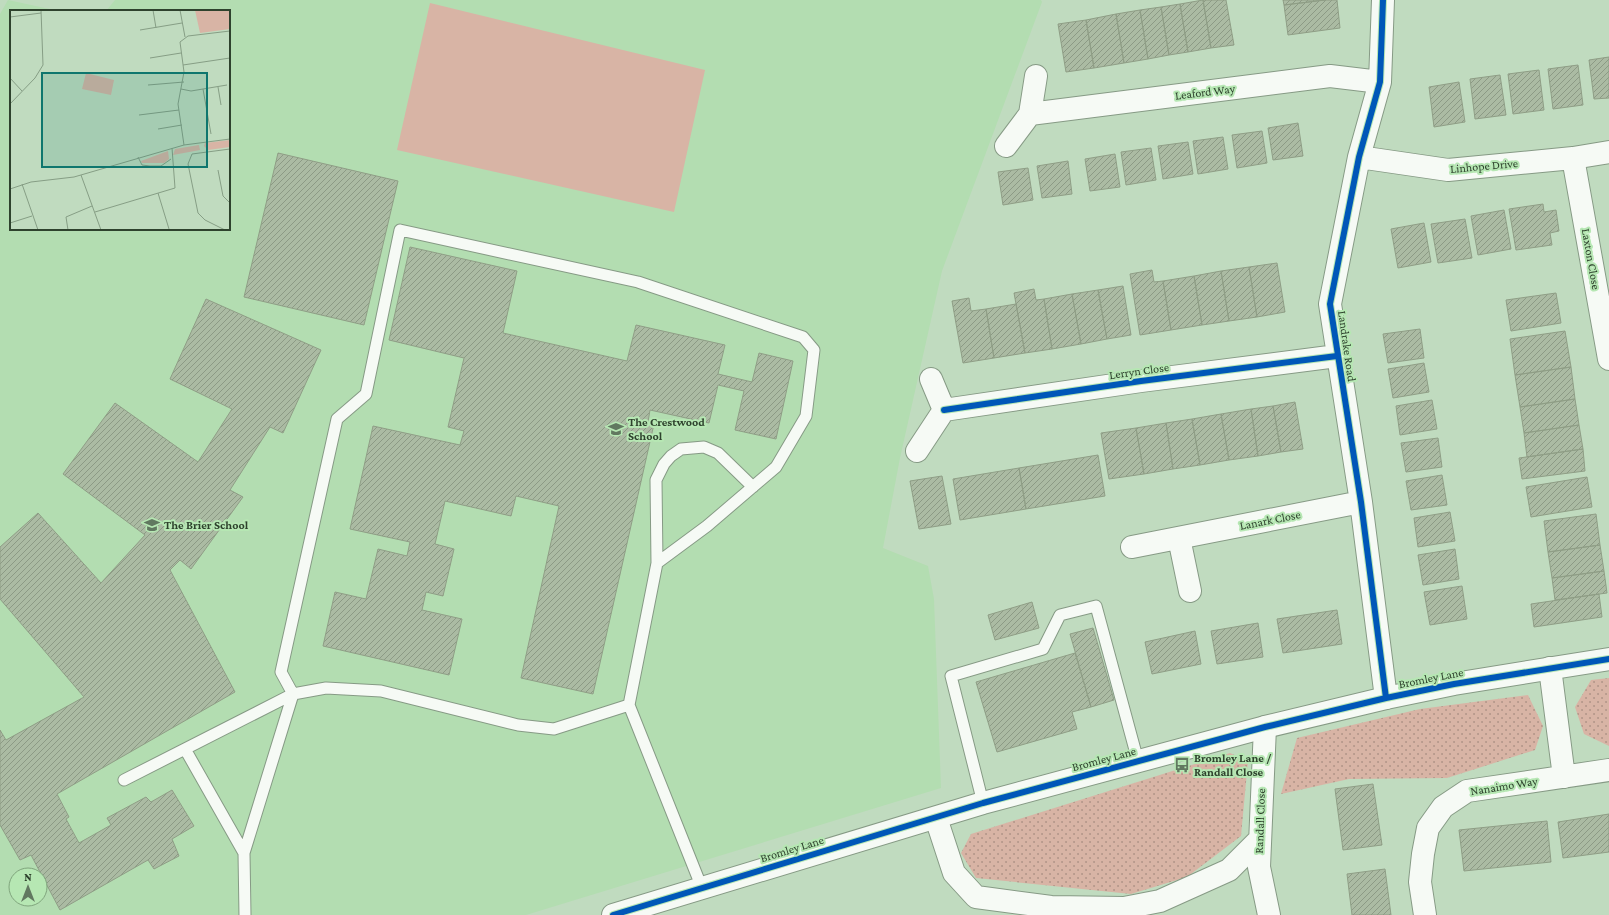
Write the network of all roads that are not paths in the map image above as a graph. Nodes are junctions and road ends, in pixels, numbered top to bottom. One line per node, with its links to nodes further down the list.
1 (1383, 0): 3 (street, Landrake Road)
2 (1036, 76): 4 (street)
3 (1380, 82): 4 (street, Leaford Way); 7 (street, Landrake Road)
4 (1030, 114): 5 (street)
5 (1006, 146)
6 (1609, 152): 8 (street, Linhope Drive)
7 (1359, 157): 8 (street, Linhope Drive); 9 (street, Landrake Road)
8 (1573, 158): 10 (street, Laxton Close)
9 (1337, 356): 12 (street, Lerryn Close); 15 (street, Landrake Road)
10 (1609, 359)
11 (931, 379): 12 (street)
12 (944, 410): 13 (street)
13 (917, 451)
14 (753, 487): 18 (lane); 18 (lane); 22 (lane)
15 (1361, 502): 16 (street, Lanark Close); 23 (street, Landrake Road)
16 (1179, 538): 17 (street, Lanark Close); 19 (street)
17 (1132, 547)
18 (657, 563): 24 (lane)
19 (1190, 591)
20 (1609, 659): 21 (street, Bromley Lane)
21 (1550, 668): 23 (street, Bromley Lane); 29 (street)
22 (293, 694): 24 (lane); 26 (lane); 34 (lane)
23 (1386, 698): 25 (street, Bromley Lane)
24 (629, 705): 35 (lane)
25 (1265, 727): 27 (street, Bromley Lane); 33 (street, Randall Close)
26 (185, 749): 30 (lane); 34 (lane)
27 (1138, 761): 31 (street, Bromley Lane); 31 (lane)
28 (1609, 770): 29 (street)
29 (1564, 777): 39 (street, Nanaimo Way)
30 (124, 780)
31 (983, 803): 32 (street, Bromley Lane)
32 (936, 818): 33 (street); 35 (street, Bromley Lane)
33 (1259, 840): 38 (street, Randall Close)
34 (244, 853): 36 (lane)
35 (702, 888): 37 (street, Bromley Lane)
36 (245, 915)
37 (613, 915)
38 (1269, 915)
39 (1425, 915)

